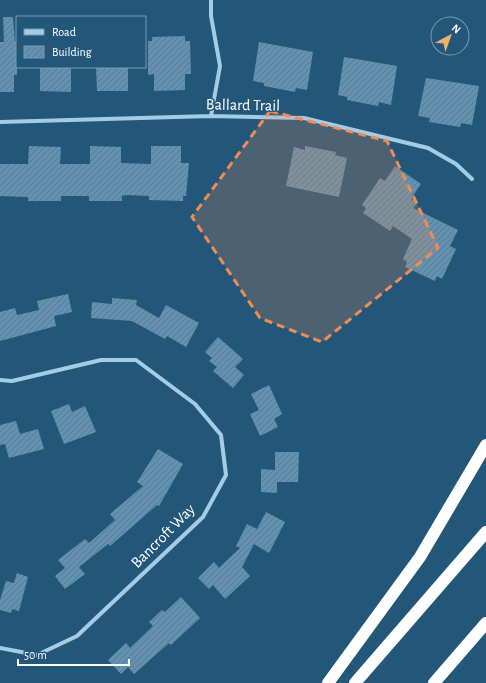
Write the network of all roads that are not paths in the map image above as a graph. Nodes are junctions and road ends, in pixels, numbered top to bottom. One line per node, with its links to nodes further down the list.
1 (211, 0): 2 (street)
2 (211, 116): 3 (street, Ballard Trail); 4 (street, Ballard Trail)
3 (0, 122)
4 (472, 179)
5 (0, 380): 9 (street, Bancroft Way)
6 (486, 445): 10 (highway)
7 (486, 532): 11 (highway)
8 (486, 623): 12 (highway)
9 (0, 648)
10 (328, 683)
11 (355, 683)
12 (434, 683)

